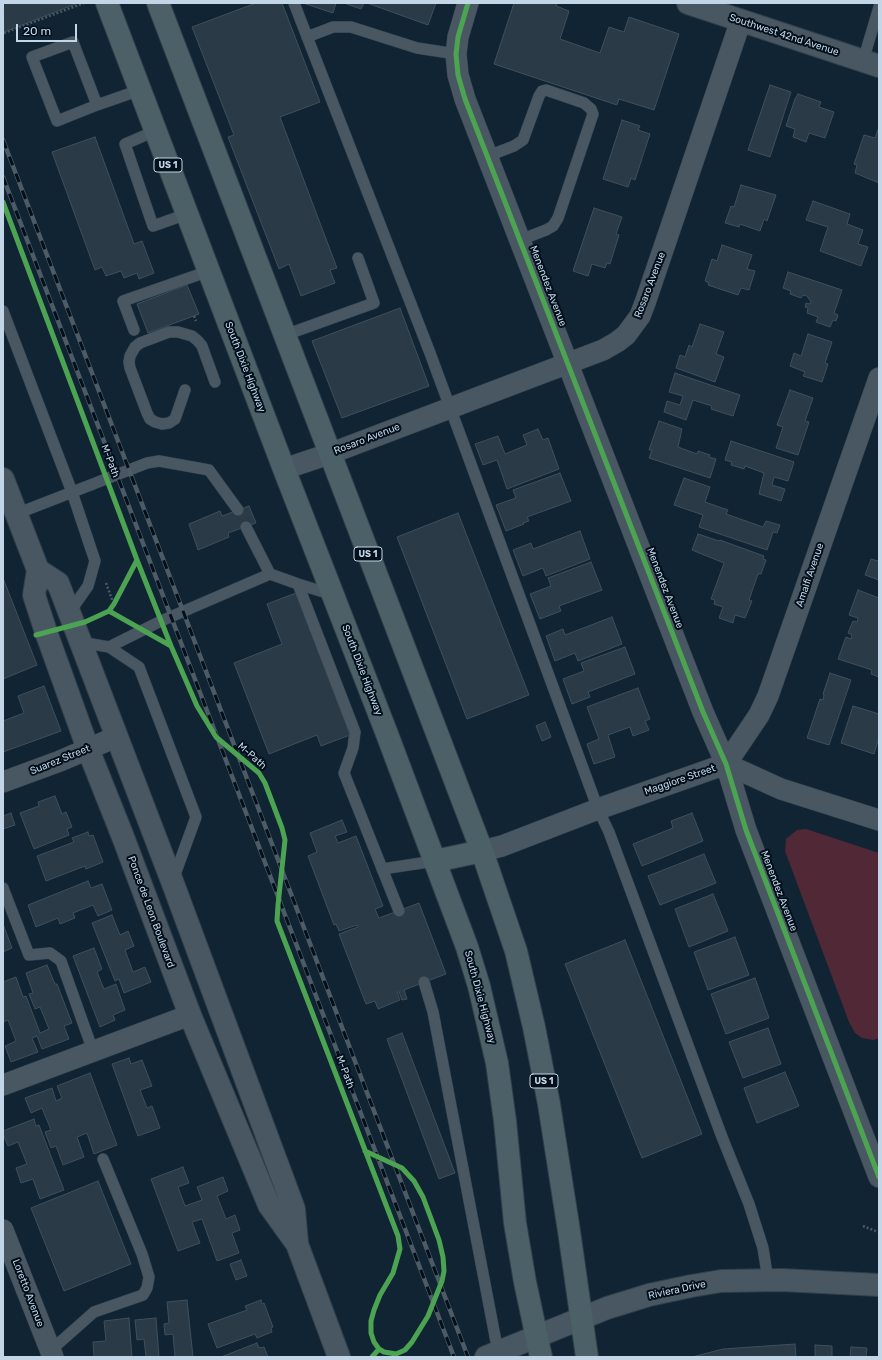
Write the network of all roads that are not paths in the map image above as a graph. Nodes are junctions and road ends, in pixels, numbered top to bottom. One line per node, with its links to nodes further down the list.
1 (107, 3): 11 (highway, South Dixie Highway / US 1)
2 (158, 3): 21 (highway, US 1)
3 (294, 3): 8 (lane)
4 (468, 3): 9 (street, Menendez Avenue)
5 (688, 3): 7 (street, Southwest 42nd Avenue)
6 (879, 7): 10 (lane)
7 (741, 20): 10 (street, Southwest 42nd Avenue); 22 (street, Rosaro Avenue)
8 (307, 37): 9 (lane); 26 (lane)
9 (456, 54): 14 (street, Menendez Avenue)
10 (871, 64)
11 (140, 90): 12 (lane); 13 (highway, South Dixie Highway / US 1)
12 (97, 105): 12 (lane)
13 (155, 131): 15 (highway, South Dixie Highway / US 1); 15 (lane)
14 (488, 156): 16 (street, Menendez Avenue); 16 (lane)
15 (187, 214): 18 (highway, South Dixie Highway / US 1)
16 (520, 240): 22 (street, Menendez Avenue)
17 (358, 258): 21 (lane)
18 (209, 271): 20 (lane); 28 (highway, South Dixie Highway / US 1)
19 (3, 311): 30 (lane)
20 (134, 330)
21 (284, 334): 27 (highway, US 1)
22 (568, 363): 26 (street, Rosaro Avenue); 43 (street, Menendez Avenue)
23 (879, 378): 43 (street, Amalfi Avenue)
24 (215, 382): 25 (lane)
25 (185, 390)
26 (450, 408): 27 (street, Rosaro Avenue); 45 (lane)
27 (329, 454): 28 (street, Rosaro Avenue); 47 (highway, US 1)
28 (284, 469): 37 (highway, South Dixie Highway / US 1)
29 (3, 478): 32 (street)
30 (72, 492): 31 (lane); 32 (lane); 38 (lane)
31 (238, 510)
32 (16, 514): 34 (street)
33 (246, 527): 35 (lane)
34 (38, 570): 38 (street); 42 (street, Ponce de Leon Boulevard)
35 (270, 574): 36 (lane); 40 (lane)
36 (298, 584): 37 (lane); 49 (lane)
37 (333, 595): 48 (highway, South Dixie Highway / US 1)
38 (69, 613): 39 (street)
39 (80, 642): 40 (lane); 41 (street)
40 (109, 646): 50 (lane)
41 (116, 737): 42 (street, Suarez Street); 50 (street, Ponce de Leon Boulevard)
42 (88, 748): 44 (street, Suarez Street); 54 (street, Ponce de Leon Boulevard)
43 (726, 764): 45 (street, Maggiore Street); 46 (street, Maggiore Street); 57 (street, Menendez Avenue)
44 (3, 782)
45 (598, 809): 47 (street, Maggiore Street); 62 (lane)
46 (879, 820)
47 (482, 851): 48 (highway); 64 (highway, US 1)
48 (435, 861): 49 (lane); 65 (highway, South Dixie Highway / US 1)
49 (382, 869): 52 (lane)
50 (172, 881): 61 (street, Ponce de Leon Boulevard)
51 (3, 888): 55 (lane)
52 (399, 911)
53 (424, 982): 67 (lane)
54 (190, 1014): 55 (street); 61 (street, Ponce de Leon Boulevard)
55 (94, 1051): 56 (street)
56 (3, 1085)
57 (872, 1136): 59 (street, Menendez Avenue)
58 (103, 1159): 66 (lane)
59 (879, 1177)
60 (3, 1230): 66 (street, Loretto Avenue)
61 (297, 1244): 68 (street, Ponce de Leon Boulevard)
62 (768, 1280): 63 (street, Riviera Drive); 64 (street, Riviera Drive)
63 (879, 1285)
64 (581, 1318): 65 (street, Riviera Drive); 69 (highway, US 1)
65 (538, 1347): 67 (street, Riviera Drive)
66 (52, 1354)
67 (492, 1355)
68 (339, 1357)
69 (587, 1357)

